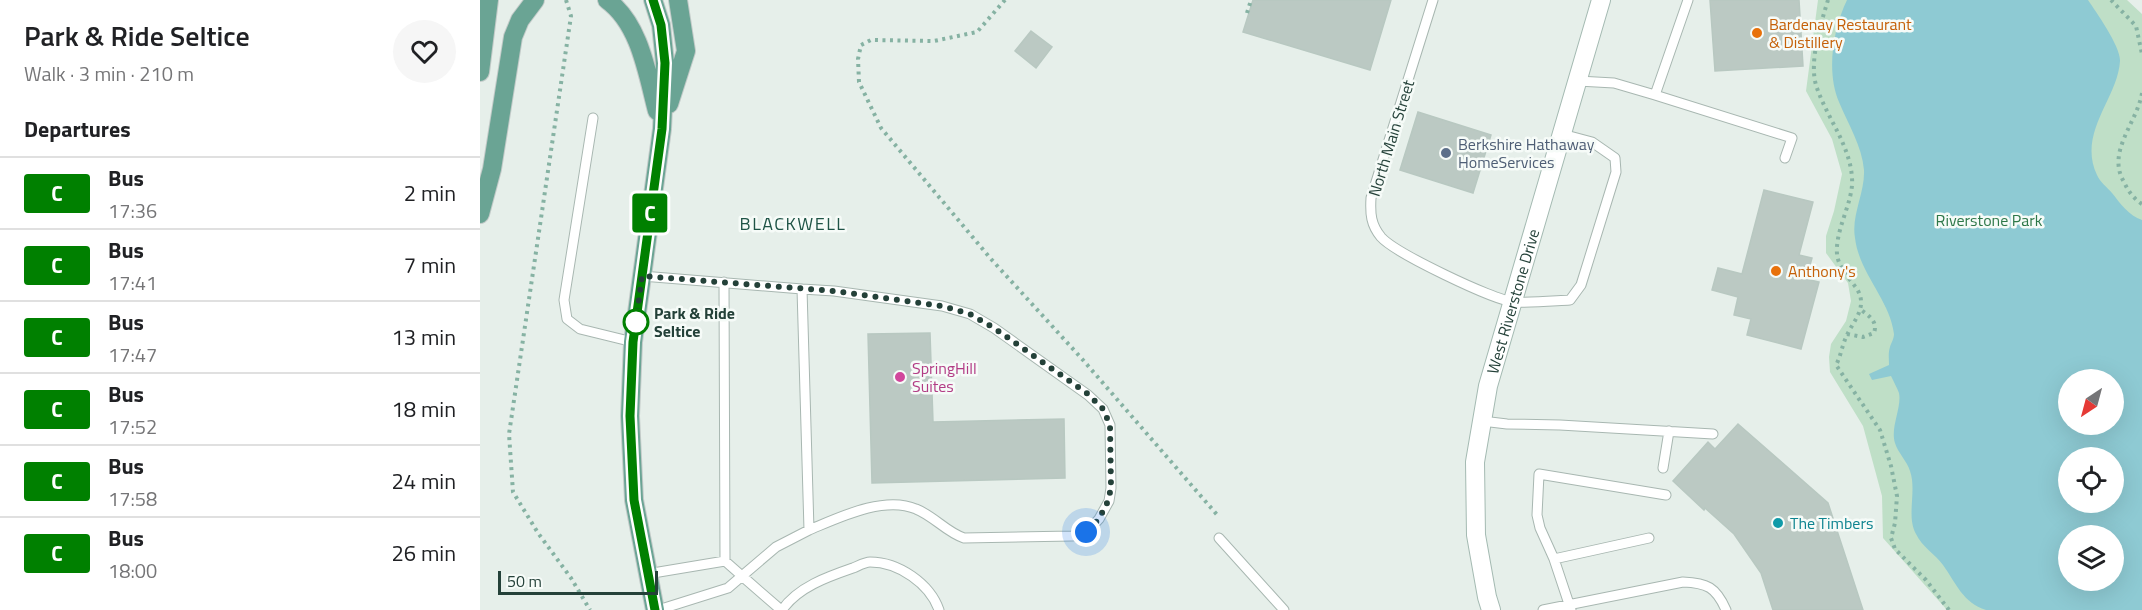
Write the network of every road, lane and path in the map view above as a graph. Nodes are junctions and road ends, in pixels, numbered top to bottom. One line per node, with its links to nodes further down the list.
1 (489, 0): 16 (main road)
2 (535, 0): 26 (main road)
3 (566, 0): 48 (path)
4 (607, 0): 22 (main road)
5 (653, 0): 22 (main road)
6 (678, 0): 22 (main road)
7 (1005, 0): 39 (path)
8 (1251, 0): 14 (path)
9 (1433, 0): 30 (lane, North Main Street)
10 (1601, 0): 17 (street, West Riverstone Drive)
11 (1688, 0): 19 (lane)
12 (1828, 0): 31 (path)
13 (2111, 0): 15 (path)
14 (1247, 13)
15 (2142, 54)
16 (480, 72)
17 (1578, 81): 19 (lane); 23 (street, West Riverstone Drive)
18 (2142, 93): 20 (path)
19 (1655, 95): 24 (lane)
20 (2140, 112): 25 (path)
21 (593, 118): 33 (lane)
22 (662, 129): 27 (main road)
23 (1562, 134): 30 (street, West Riverstone Drive); 30 (lane)
24 (1785, 158)
25 (2142, 204)
26 (480, 214)
27 (642, 276): 28 (lane); 33 (main road)
28 (724, 282): 29 (lane); 44 (lane)
29 (802, 289): 40 (lane); 40 (lane)
30 (1512, 302): 34 (street, West Riverstone Drive)
31 (1860, 309): 32 (path); 32 (path)
32 (1847, 334): 56 (path)
33 (633, 342): 45 (main road)
34 (1482, 421): 35 (lane); 53 (street, West Riverstone Drive)
35 (1670, 430): 36 (lane); 37 (lane)
36 (1713, 434)
37 (1663, 468)
38 (1666, 495): 43 (lane)
39 (1219, 517)
40 (809, 530): 46 (lane)
41 (1219, 538): 52 (lane)
42 (1649, 538): 43 (lane)
43 (1554, 559): 47 (lane)
44 (725, 561): 45 (lane); 46 (lane)
45 (647, 574): 49 (main road)
46 (742, 576): 49 (lane); 50 (lane)
47 (1570, 607): 54 (lane); 55 (lane)
48 (590, 610)
49 (656, 610)
50 (782, 610): 51 (lane)
51 (939, 610)
52 (1284, 610)
53 (1491, 610)
54 (1543, 610)
55 (1726, 610)
56 (1949, 610)

